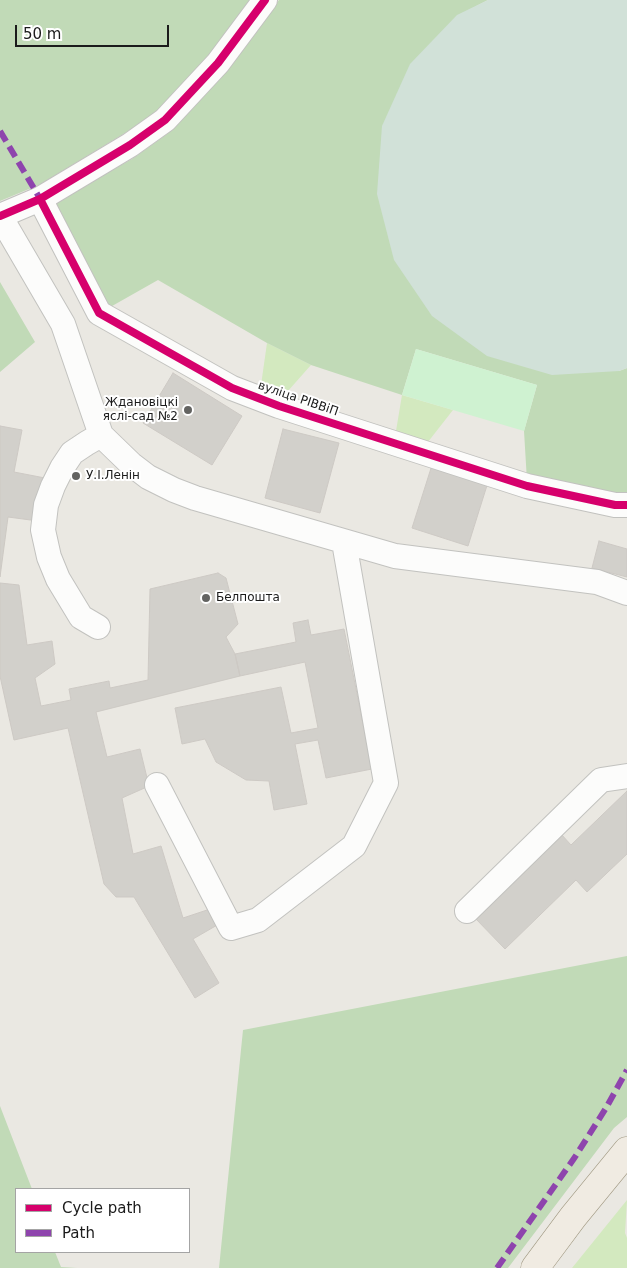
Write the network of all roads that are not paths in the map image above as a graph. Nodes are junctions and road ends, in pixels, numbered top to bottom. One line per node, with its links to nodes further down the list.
1 (266, 0): 2 (street)
2 (40, 199): 3 (street); 5 (street, вуліца РІВВіП)
3 (0, 216): 4 (street)
4 (101, 435): 6 (street); 8 (street)
5 (627, 505)
6 (344, 542): 7 (street); 10 (street)
7 (627, 592)
8 (98, 627)
9 (627, 776): 11 (street)
10 (157, 785)
11 (467, 911)
12 (627, 1151): 13 (main road)
13 (535, 1268)

